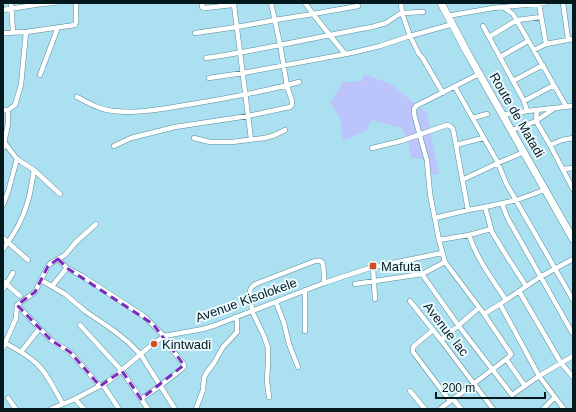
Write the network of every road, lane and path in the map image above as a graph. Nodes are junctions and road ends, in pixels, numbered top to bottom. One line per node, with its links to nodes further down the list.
1 (11, 3): 15 (street)
2 (54, 3): 11 (street)
3 (76, 3): 26 (street)
4 (202, 3): 27 (street)
5 (271, 3): 22 (street)
6 (305, 3): 18 (street)
7 (401, 3): 19 (street)
8 (441, 3): 20 (main road, Route de Matadi)
9 (546, 3): 12 (street)
10 (563, 3): 35 (street)
11 (41, 4): 15 (street)
12 (539, 4): 14 (street); 21 (street)
13 (358, 6): 18 (street)
14 (503, 7): 20 (street); 23 (street)
15 (12, 9): 16 (street); 28 (street)
16 (3, 10)
17 (423, 12): 19 (street)
18 (313, 14): 22 (street); 32 (street)
19 (402, 14): 32 (street); 33 (street)
20 (447, 16): 24 (main road, Route de Matadi)
21 (541, 17): 23 (street); 38 (street)
22 (275, 20): 27 (street); 37 (street)
23 (516, 20): 34 (street); 36 (street)
24 (452, 24): 33 (street); 47 (main road, Route de Matadi)
25 (483, 26): 34 (street)
26 (58, 27): 29 (street); 48 (street)
27 (237, 27): 31 (street); 40 (street)
28 (13, 32): 29 (street); 30 (street)
29 (26, 32): 62 (street)
30 (3, 33)
31 (195, 33)
32 (329, 35): 37 (street); 41 (street)
33 (410, 36): 41 (street); 55 (street)
34 (489, 37): 42 (street)
35 (570, 39): 38 (street)
36 (528, 41): 39 (street); 42 (street)
37 (280, 44): 40 (street); 44 (street)
38 (546, 44): 39 (street)
39 (534, 50): 45 (street)
40 (240, 53): 43 (street); 46 (street)
41 (345, 54): 44 (street)
42 (500, 57): 50 (street)
43 (206, 58)
44 (284, 65): 46 (street); 53 (street)
45 (543, 65): 50 (street); 52 (street)
46 (243, 73): 49 (street); 56 (street)
47 (479, 74): 54 (street); 66 (main road, Route de Matadi)
48 (40, 75)
49 (209, 78)
50 (513, 81): 58 (street)
51 (299, 82): 53 (street)
52 (554, 85): 58 (street); 59 (street)
53 (287, 86): 56 (street); 67 (street)
54 (455, 87): 55 (street); 68 (street)
55 (443, 92): 72 (street)
56 (245, 94): 57 (street); 67 (street)
57 (77, 97)
58 (524, 101): 64 (street)
59 (566, 106): 60 (street); 61 (street)
60 (573, 106)
61 (555, 108): 63 (street); 69 (street)
62 (5, 110): 77 (street)
63 (537, 110): 64 (street); 69 (street)
64 (527, 111): 66 (street)
65 (486, 114): 68 (street)
66 (503, 115): 71 (main road, Route de Matadi)
67 (248, 116): 76 (street); 80 (street)
68 (473, 118): 74 (street)
69 (536, 121): 71 (street); 79 (street)
70 (285, 130): 76 (street)
71 (512, 130): 83 (main road, Route de Matadi)
72 (419, 134): 78 (street); 82 (street); 98 (street)
73 (194, 138): 76 (street)
74 (483, 138): 78 (street); 85 (street)
75 (573, 138): 79 (street)
76 (251, 139)
77 (4, 142): 81 (street); 84 (street)
78 (456, 145): 89 (street)
79 (550, 145): 87 (street)
80 (114, 146)
81 (3, 148)
82 (372, 148)
83 (524, 152): 85 (street); 91 (main road, Route de Matadi)
84 (17, 159): 88 (street); 95 (street)
85 (498, 163): 89 (street); 93 (street)
86 (573, 168): 87 (street)
87 (563, 169): 90 (street)
88 (34, 170): 92 (street); 106 (street)
89 (462, 180): 97 (street)
90 (573, 189)
91 (544, 190): 93 (street); 100 (main road, Route de Matadi)
92 (60, 194)
93 (517, 200): 94 (street); 115 (street)
94 (502, 204): 96 (street); 118 (street)
95 (3, 205)
96 (485, 207): 97 (street); 101 (street)
97 (468, 210): 98 (street)
98 (435, 218): 105 (street)
99 (96, 224): 109 (street)
100 (570, 228): 104 (main road, Route de Matadi)
101 (491, 229): 102 (street); 125 (street)
102 (469, 235): 105 (street); 131 (street)
103 (3, 238): 106 (street)
104 (573, 239)
105 (439, 240): 108 (street)
106 (8, 242): 107 (street); 111 (street)
107 (3, 249)
108 (442, 253): 112 (street); 113 (street, Avenue Kisolokele)
109 (58, 259): 114 (street); 119 (street)
110 (573, 259): 115 (street)
111 (28, 260)
112 (445, 262): 117 (street); 137 (street)
113 (373, 267): 120 (street); 122 (street, Avenue Kisolokele)
114 (67, 268): 124 (street); 147 (street)
115 (556, 268): 118 (street); 132 (street)
116 (13, 272): 121 (street)
117 (422, 274): 120 (street); 141 (street)
118 (540, 277): 125 (street); 146 (street)
119 (42, 280): 124 (street); 136 (street)
120 (374, 281): 123 (street); 130 (street)
121 (5, 283): 126 (street); 129 (street)
122 (324, 283): 127 (street, Avenue Kisolokele); 138 (street)
123 (355, 284)
124 (52, 286): 152 (street)
125 (526, 286): 128 (street)
126 (3, 290)
127 (305, 290): 133 (street, Avenue Kisolokele); 145 (street)
128 (519, 291): 131 (street); 155 (street)
129 (20, 296)
130 (374, 299)
131 (506, 300): 135 (street)
132 (573, 300)
133 (276, 302): 138 (street, Avenue Kisolokele); 156 (street)
134 (410, 302): 144 (street, Avenue lac)
135 (500, 304): 139 (street); 159 (street)
136 (17, 305): 143 (street); 149 (street)
137 (479, 308): 139 (street); 141 (street)
138 (252, 311): 140 (street, Avenue Kisolokele); 168 (street)
139 (484, 314): 154 (street)
140 (235, 317): 147 (street, Avenue Kisolokele); 179 (street)
141 (458, 325): 148 (street); 157 (street)
142 (80, 326): 158 (street)
143 (39, 329): 151 (street); 162 (street)
144 (433, 330): 148 (street, Avenue lac); 171 (street)
145 (304, 331)
146 (573, 334)
147 (164, 336): 152 (street, Avenue Kisolokele); 163 (street)
148 (440, 340): 161 (street, Avenue lac)
149 (5, 343): 150 (street); 151 (street)
150 (3, 348)
151 (20, 352): 172 (street)
152 (141, 355): 158 (street, Avenue Kisolokele); 163 (street)
153 (573, 356): 155 (street)
154 (506, 359): 157 (street); 164 (street)
155 (561, 363): 159 (street); 160 (street)
156 (298, 367)
157 (492, 369): 161 (street); 164 (street)
158 (122, 371): 162 (street, Avenue Kisolokele); 170 (street)
159 (539, 376): 164 (street); 166 (street)
160 (573, 377)
161 (474, 383): 171 (street); 183 (street, Avenue lac)
162 (102, 386): 169 (street, Avenue Kisolokele); 176 (street)
163 (160, 386): 170 (street); 178 (street)
164 (525, 386)
165 (410, 391): 180 (street)
166 (555, 397): 184 (street); 185 (street)
167 (8, 398): 173 (street)
168 (269, 398)
169 (75, 399): 172 (street, Avenue Kisolokele); 175 (street)
170 (141, 400): 177 (street)
171 (452, 400): 181 (street); 182 (street)
172 (63, 404): 174 (street, Avenue Kisolokele)
173 (16, 409)
174 (51, 409)
175 (84, 409)
176 (118, 409)
177 (148, 409)
178 (175, 409)
179 (196, 409)
180 (425, 409)
181 (440, 409)
182 (461, 409)
183 (493, 409)
184 (544, 409)
185 (564, 409)

